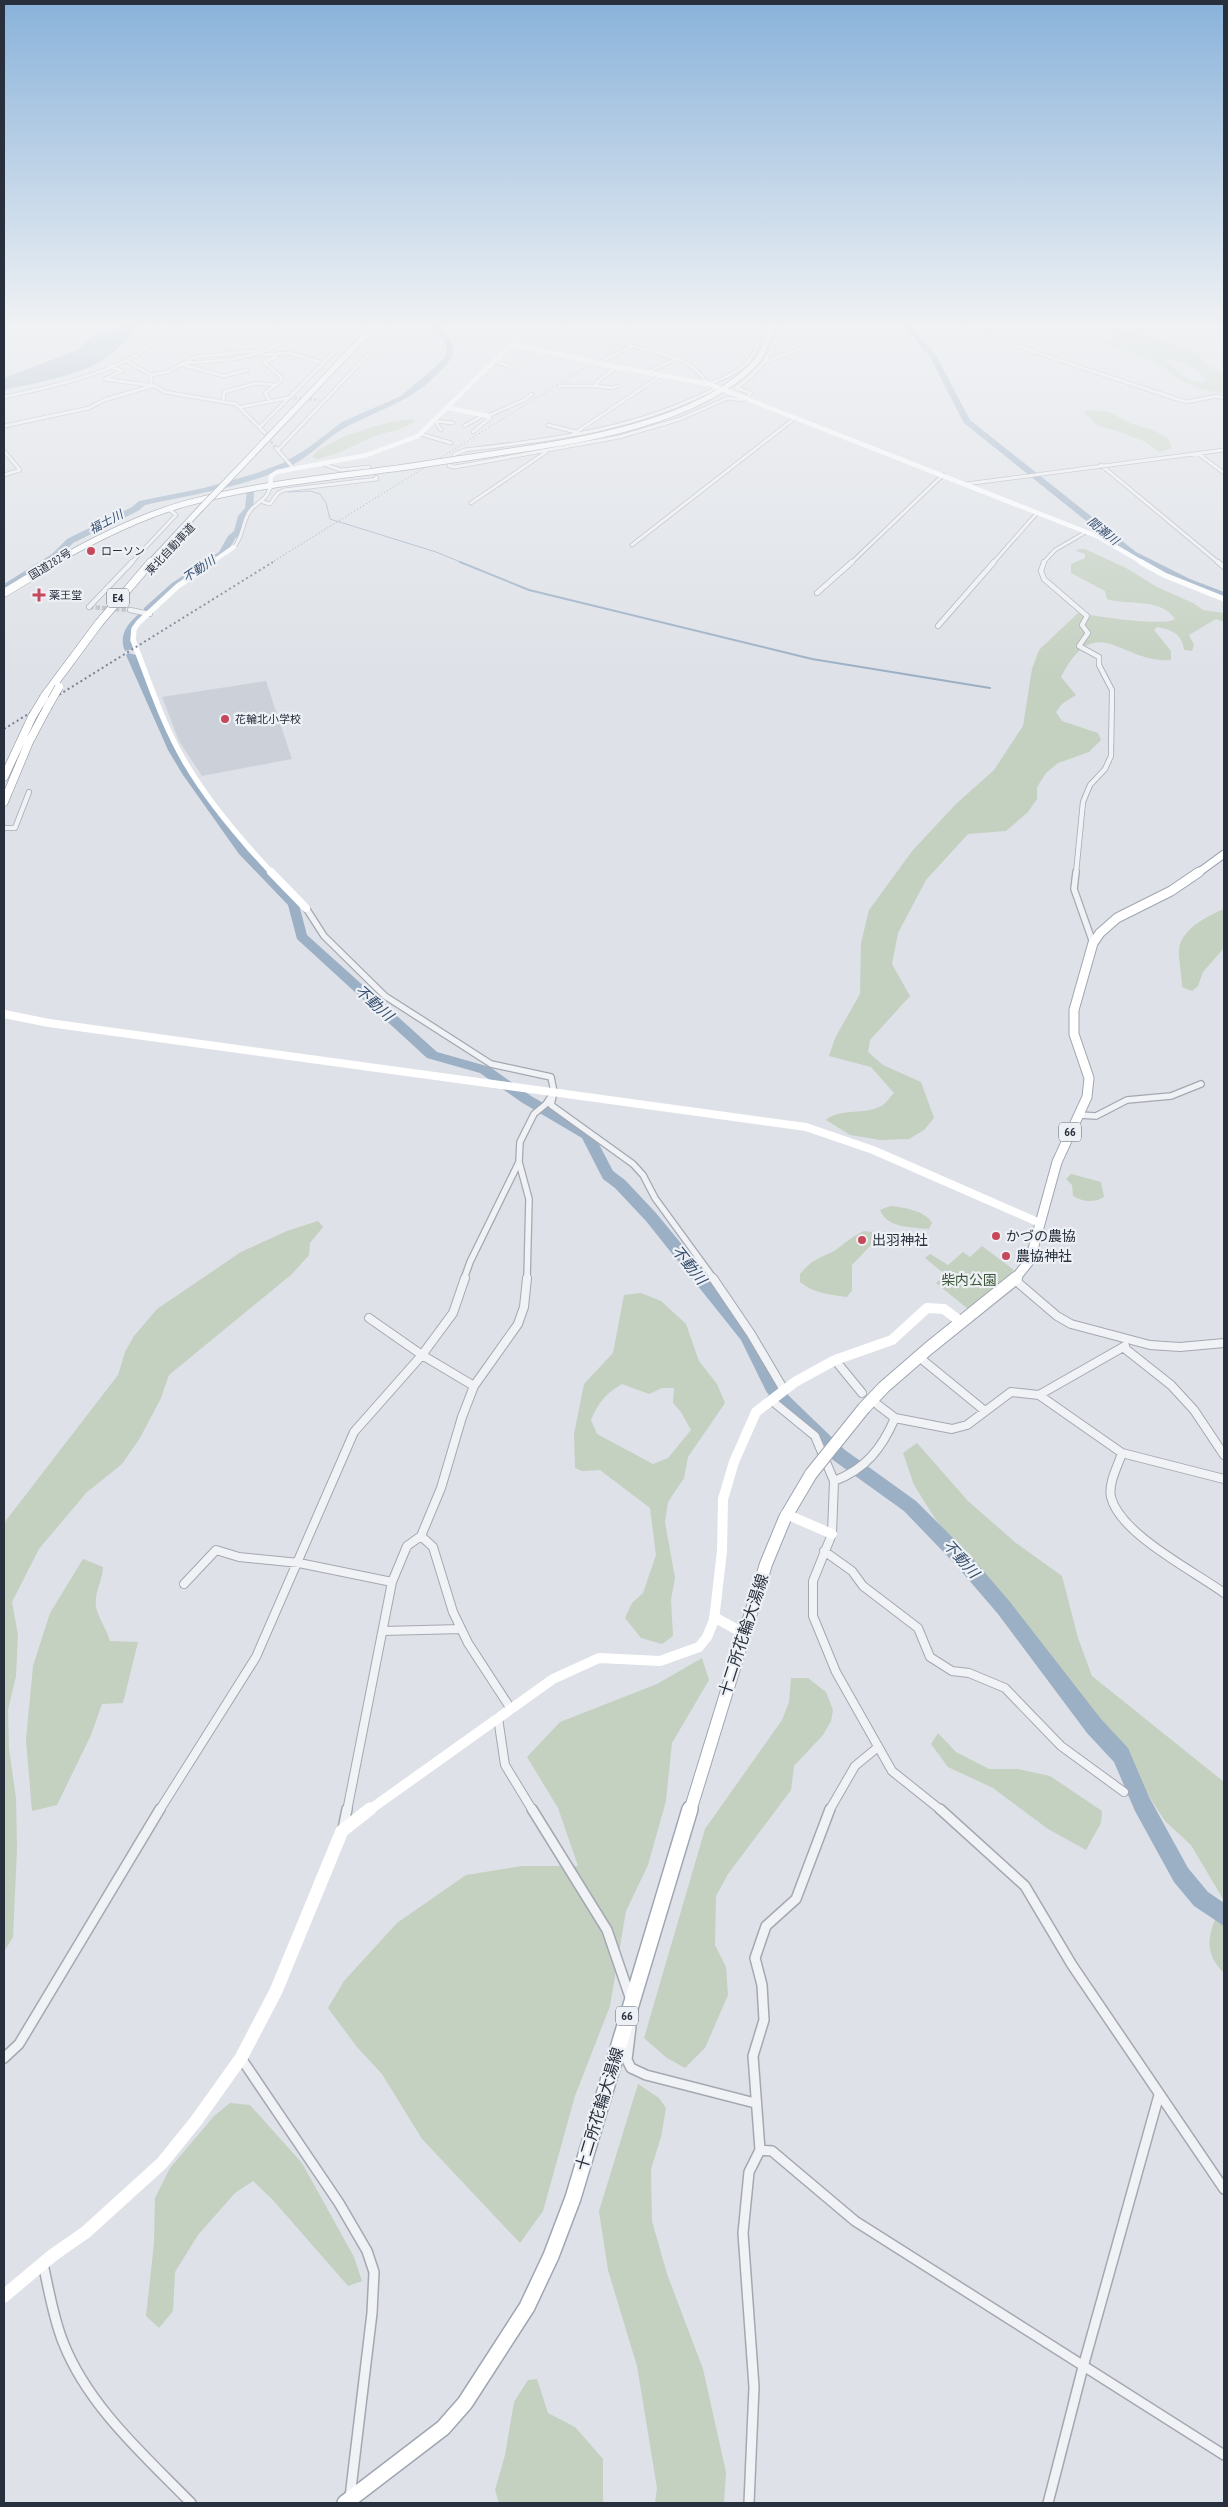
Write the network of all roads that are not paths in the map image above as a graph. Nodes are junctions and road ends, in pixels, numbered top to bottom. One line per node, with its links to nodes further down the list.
1 (263, 443): 44 (highway, 東北自動車道 / E4, bridge)
2 (270, 443): 46 (highway, 東北自動車道 / E4, bridge)
3 (282, 443): 20 (street)
4 (404, 443): 18 (street)
5 (448, 443): 12 (street)
6 (526, 443): 14 (street)
7 (552, 443): 27 (highway, 国道282号, bridge)
8 (559, 443): 13 (street)
9 (587, 443): 13 (street)
10 (763, 443): 33 (street)
11 (860, 443): 24 (street)
12 (451, 444)
13 (565, 448): 14 (street)
14 (549, 450): 29 (street)
15 (1224, 450): 17 (street)
16 (4, 451): 23 (street)
17 (1198, 453): 19 (street); 22 (street)
18 (326, 464): 20 (street); 21 (street)
19 (1100, 466): 26 (street); 35 (street)
20 (293, 467): 27 (street)
21 (369, 467)
22 (1224, 473)
23 (4, 475)
24 (943, 475): 26 (street); 38 (street)
25 (376, 477): 28 (street)
26 (966, 484): 31 (street)
27 (270, 487): 28 (street); 30 (highway, 国道282号)
28 (263, 502): 34 (street)
29 (471, 503)
30 (169, 509): 36 (highway, 国道282号); 40 (street)
31 (1037, 513): 32 (street); 43 (street)
32 (1086, 532): 39 (street); 50 (street)
33 (632, 545)
34 (234, 547): 42 (street)
35 (1224, 567)
36 (7, 587): 37 (highway, 国道282号)
37 (4, 593)
38 (817, 593)
39 (1224, 599)
40 (89, 607)
41 (130, 610): 42 (street)
42 (150, 614): 49 (street)
43 (938, 626)
44 (4, 778)
45 (29, 792): 47 (street)
46 (4, 802)
47 (6, 828)
48 (1224, 854): 50 (main road, 十二所花輪大湯線 / 66)
49 (306, 908): 53 (street)
50 (1093, 944): 54 (main road, 十二所花輪大湯線 / 66)
51 (4, 1014): 53 (street)
52 (1201, 1084): 54 (street)
53 (554, 1092): 55 (street); 56 (street); 69 (street)
54 (1079, 1115): 56 (main road, 十二所花輪大湯線 / 66)
55 (519, 1162): 63 (street); 66 (street)
56 (1040, 1223): 57 (main road, 十二所花輪大湯線 / 66)
57 (1015, 1280): 59 (main road, 十二所花輪大湯線 / 66); 60 (street)
58 (369, 1318): 63 (street)
59 (961, 1322): 64 (main road, 十二所花輪大湯線 / 66); 65 (street)
60 (1129, 1341): 61 (street); 62 (street)
61 (1224, 1343)
62 (1123, 1347): 68 (street); 74 (street)
63 (422, 1355): 66 (street); 81 (street)
64 (919, 1357): 71 (street); 77 (main road, 十二所花輪大湯線 / 66, bridge)
65 (835, 1360): 67 (street); 69 (street)
66 (474, 1386): 79 (street)
67 (862, 1393)
68 (1039, 1394): 71 (street); 73 (street)
69 (777, 1395): 76 (street); 85 (street)
70 (878, 1405): 72 (street)
71 (985, 1411): 72 (street)
72 (895, 1418): 76 (street)
73 (1122, 1453): 75 (street); 84 (street)
74 (1224, 1455)
75 (1224, 1479)
76 (834, 1481): 78 (street)
77 (786, 1514): 78 (street); 88 (main road, 十二所花輪大湯線 / 66)
78 (832, 1534): 80 (street)
79 (421, 1536): 82 (street); 86 (street)
80 (824, 1552): 91 (street); 92 (street)
81 (299, 1563): 82 (street); 83 (street); 95 (street)
82 (392, 1582): 87 (street)
83 (184, 1584)
84 (1224, 1593)
85 (714, 1617): 88 (street); 89 (street)
86 (461, 1629): 87 (street); 89 (street)
87 (383, 1631): 93 (street)
88 (743, 1633): 94 (main road, 十二所花輪大湯線 / 66)
89 (511, 1709): 90 (street)
90 (498, 1718): 93 (street); 94 (street)
91 (878, 1747): 97 (street); 98 (street)
92 (1124, 1792)
93 (342, 1831): 96 (street)
94 (630, 2005): 98 (street); 106 (main road, 十二所花輪大湯線 / 66)
95 (4, 2058)
96 (242, 2058): 101 (street); 106 (street)
97 (1159, 2095): 100 (street); 103 (street)
98 (755, 2103): 99 (street)
99 (760, 2150): 103 (street); 107 (street)
100 (1224, 2189)
101 (42, 2263): 102 (street); 105 (street)
102 (4, 2296)
103 (1083, 2367): 104 (street); 108 (street)
104 (1224, 2455)
105 (191, 2503)
106 (348, 2503)
107 (748, 2503)
108 (1048, 2503)

